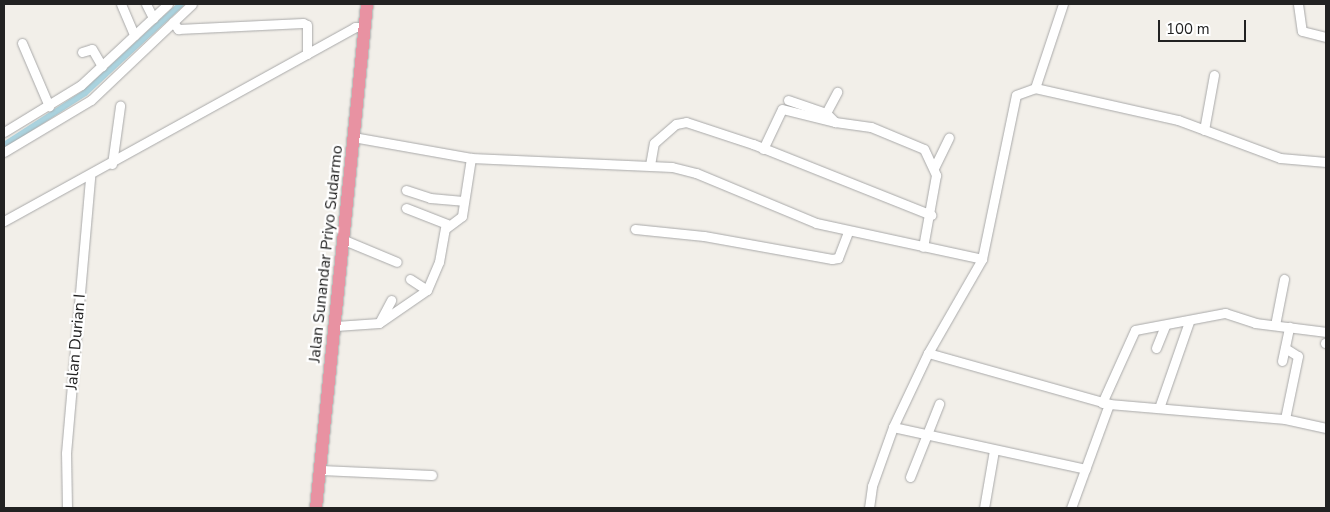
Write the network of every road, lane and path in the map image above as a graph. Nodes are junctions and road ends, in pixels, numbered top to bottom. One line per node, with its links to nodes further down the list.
1 (121, 4): 12 (street)
2 (146, 4): 8 (street)
3 (168, 4): 8 (street)
4 (192, 4): 9 (street)
5 (367, 4): 10 (highway, Jalan Sunandar Priyo Sudarmo)
6 (1063, 4): 20 (street)
7 (1298, 4): 13 (street)
8 (153, 18): 11 (street)
9 (173, 22): 14 (street); 17 (street)
10 (365, 26): 17 (street); 30 (highway, Jalan Sunandar Priyo Sudarmo)
11 (145, 28): 12 (street); 14 (street)
12 (134, 35): 18 (street)
13 (1326, 37)
14 (153, 39): 32 (street)
15 (22, 43): 23 (street)
16 (82, 52): 18 (street)
17 (306, 54): 38 (street)
18 (102, 66): 23 (street)
19 (1214, 75): 28 (street)
20 (1035, 88): 28 (street); 51 (street)
21 (837, 92): 25 (street)
22 (788, 100): 25 (street)
23 (49, 106): 27 (street)
24 (120, 106): 38 (street)
25 (826, 113): 26 (street)
26 (835, 122): 33 (street); 36 (street)
27 (17, 126): 29 (street); 32 (street)
28 (1204, 130): 37 (street)
29 (4, 132)
30 (353, 136): 35 (street); 49 (highway, Jalan Sunandar Priyo Sudarmo)
31 (949, 137): 36 (street)
32 (25, 138): 34 (street)
33 (763, 149): 39 (street); 44 (street)
34 (4, 152)
35 (471, 158): 39 (street); 42 (street)
36 (934, 161): 44 (street)
37 (1326, 162)
38 (112, 164): 40 (street)
39 (650, 165): 48 (street)
40 (90, 176): 45 (street); 80 (street, Jalan Durian I)
41 (406, 190): 42 (street)
42 (463, 201): 46 (street)
43 (406, 208): 46 (street)
44 (931, 215): 50 (street)
45 (4, 221)
46 (447, 224): 55 (street)
47 (635, 229): 48 (street)
48 (848, 232): 50 (street)
49 (344, 240): 52 (street); 60 (highway, Jalan Sunandar Priyo Sudarmo)
50 (923, 247): 51 (street)
51 (982, 259): 66 (street)
52 (397, 262)
53 (410, 279): 55 (street)
54 (1284, 279): 59 (street)
55 (427, 290): 58 (street)
56 (390, 300): 58 (street)
57 (1189, 322): 59 (street); 61 (street); 70 (street)
58 (379, 323): 60 (street)
59 (1275, 325): 62 (street)
60 (336, 326): 77 (highway, Jalan Sunandar Priyo Sudarmo)
61 (1165, 326): 64 (street); 69 (street)
62 (1289, 327): 63 (street); 65 (street)
63 (1326, 332)
64 (1156, 348)
65 (1284, 348): 67 (street); 71 (street)
66 (928, 353): 69 (street); 72 (street)
67 (1282, 361)
68 (939, 404): 74 (street)
69 (1106, 404): 70 (street); 76 (street)
70 (1158, 408): 71 (street)
71 (1285, 419): 73 (street)
72 (893, 427): 74 (street); 82 (street)
73 (1326, 428)
74 (927, 435): 75 (street); 79 (street)
75 (994, 450): 76 (street); 83 (street)
76 (1085, 469): 84 (street)
77 (320, 470): 78 (street); 81 (highway, Jalan Sunandar Priyo Sudarmo)
78 (432, 476)
79 (910, 477)
80 (66, 508)
81 (316, 508)
82 (869, 508)
83 (984, 508)
84 (1071, 508)

